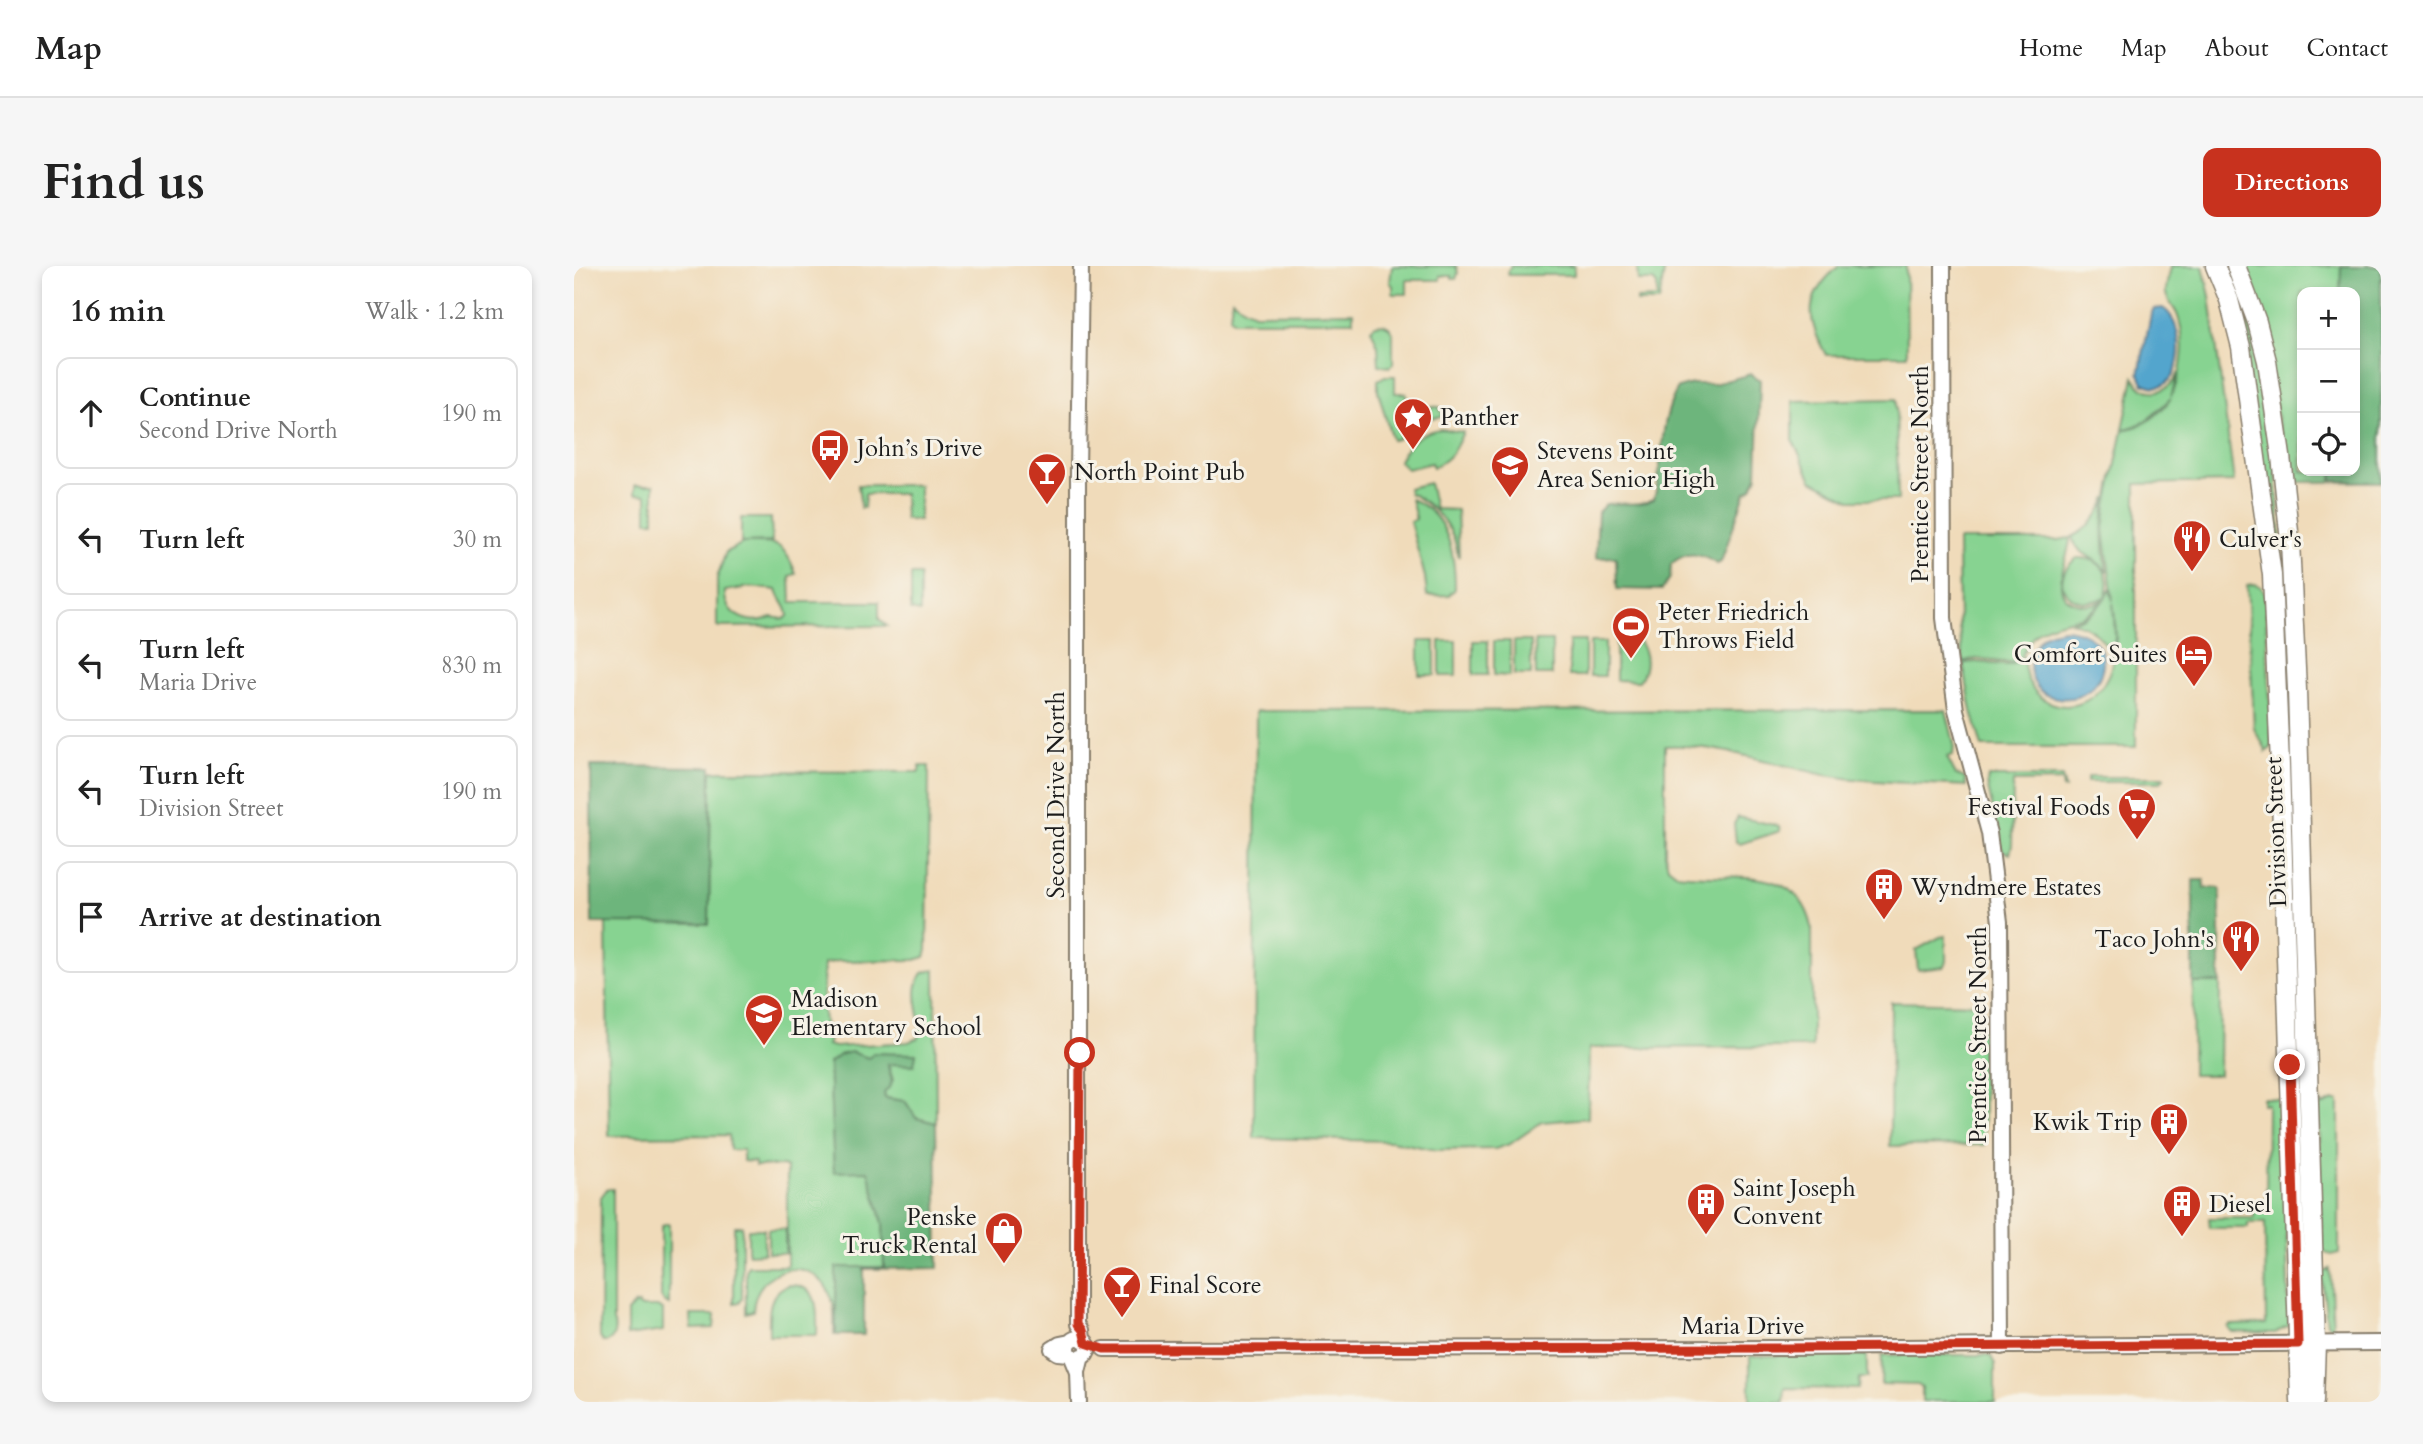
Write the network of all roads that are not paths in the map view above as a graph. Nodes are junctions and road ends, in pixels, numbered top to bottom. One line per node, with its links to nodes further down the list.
1 (1081, 266): 8 (street, Second Drive North)
2 (1942, 266): 7 (street, Prentice Street North)
3 (2215, 266): 6 (main road, Division Street)
4 (2236, 266): 6 (main road, Division Street)
5 (2381, 1343): 6 (street, Maria Drive)
6 (2307, 1344): 7 (street, Maria Drive); 10 (main road, Division Street); 11 (main road, Division Street)
7 (2002, 1347): 8 (street, Maria Drive)
8 (1077, 1348): 9 (street)
9 (1079, 1402)
10 (2300, 1402)
11 (2314, 1402)

